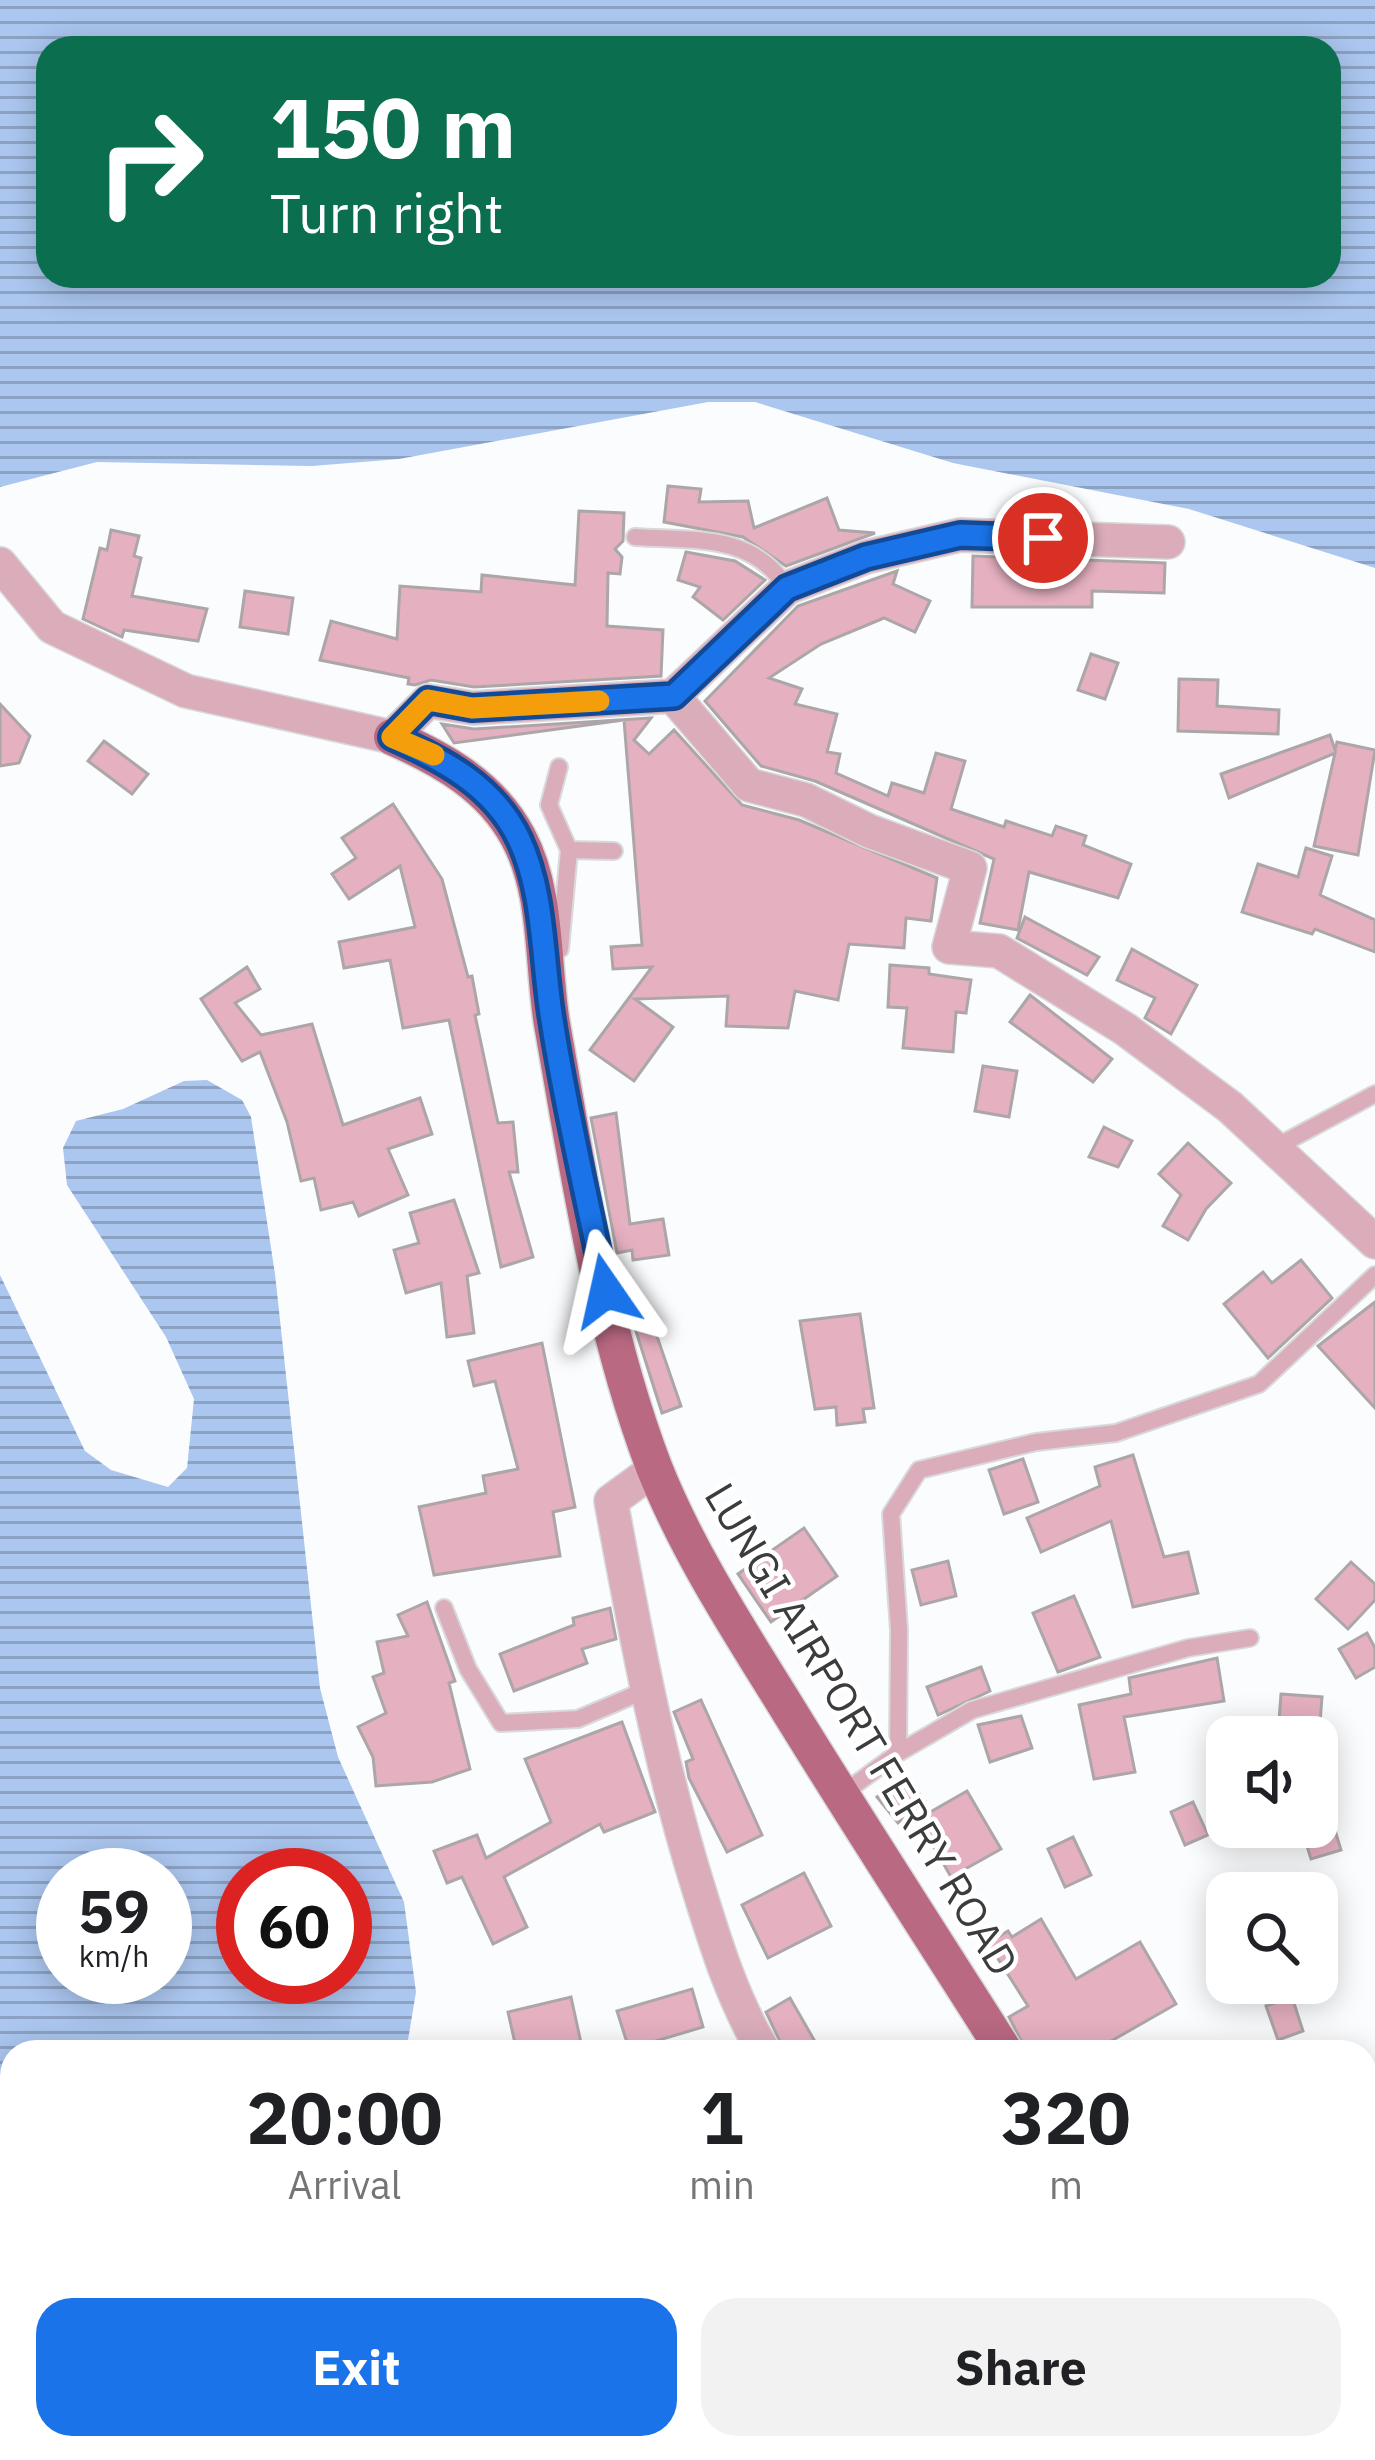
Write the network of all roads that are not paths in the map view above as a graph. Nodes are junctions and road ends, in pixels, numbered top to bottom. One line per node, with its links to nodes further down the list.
1 (635, 537): 4 (lane)
2 (1168, 542): 4 (street)
3 (0, 564): 6 (street)
4 (787, 588): 5 (street)
5 (674, 696): 6 (street); 12 (street)
6 (392, 737): 10 (main road, LUNGI AIRPORT FERRY ROAD)
7 (559, 767): 8 (lane)
8 (569, 850): 9 (lane); 10 (lane)
9 (614, 851)
10 (552, 1020): 15 (main road, LUNGI AIRPORT FERRY ROAD)
11 (1375, 1094): 12 (lane)
12 (1274, 1148): 13 (street)
13 (1375, 1242)
14 (1375, 1275): 19 (lane)
15 (655, 1469): 18 (street); 20 (main road, LUNGI AIRPORT FERRY ROAD)
16 (444, 1608): 18 (lane)
17 (1250, 1639): 19 (lane)
18 (646, 1690): 21 (street)
19 (898, 1754): 20 (lane)
20 (841, 1796): 22 (main road, LUNGI AIRPORT FERRY ROAD)
21 (757, 2040)
22 (997, 2040)

